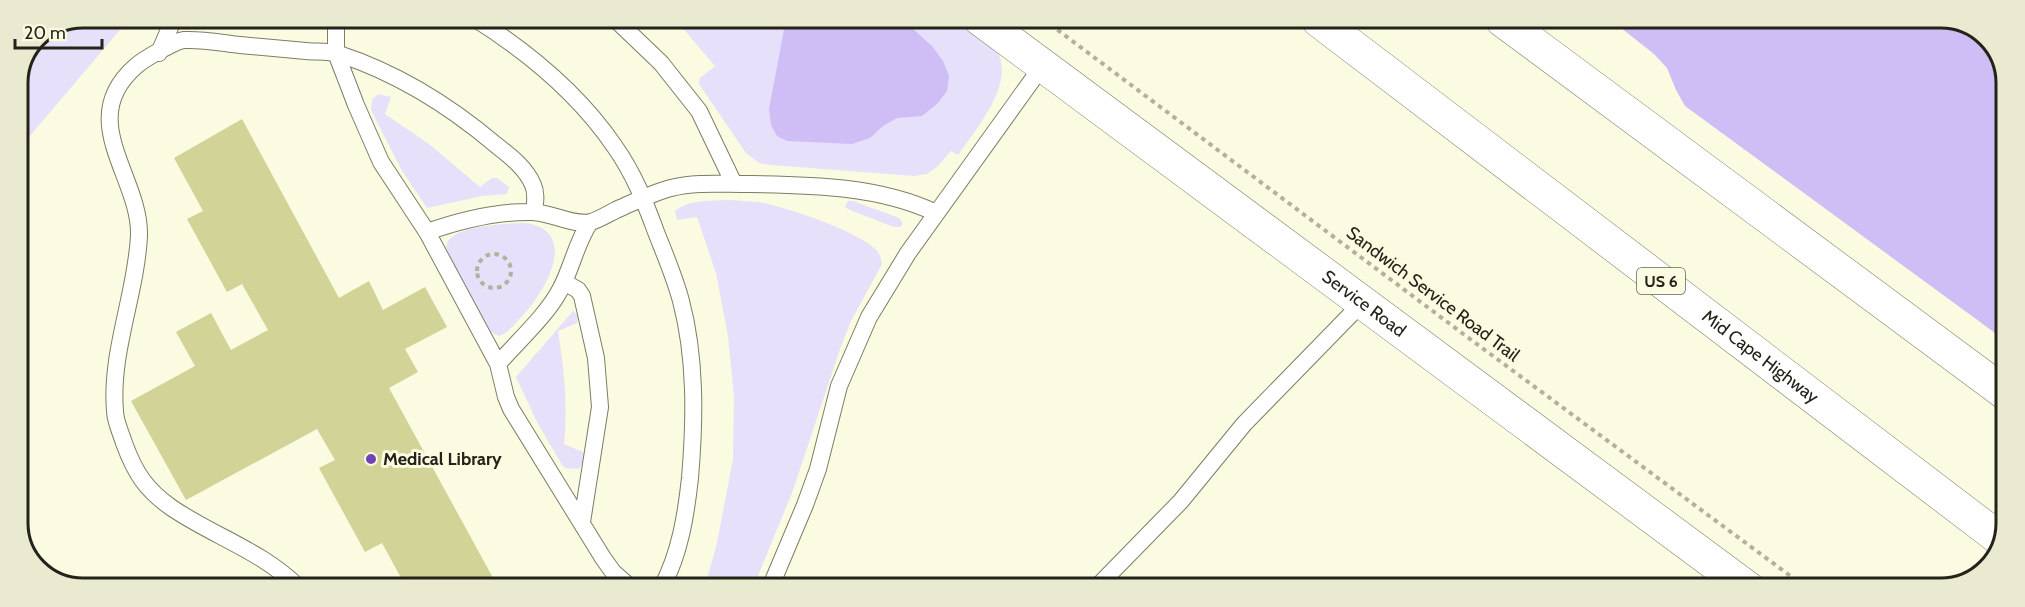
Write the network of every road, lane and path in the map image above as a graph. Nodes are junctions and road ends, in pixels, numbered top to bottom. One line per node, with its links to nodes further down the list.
1 (170, 28): 9 (lane)
2 (336, 28): 10 (lane)
3 (488, 28): 13 (lane)
4 (624, 28): 12 (lane)
5 (992, 28): 11 (main road, Service Road)
6 (1055, 28): 31 (path, Sandwich Service Road Trail)
7 (1329, 28): 24 (main road, Mid Cape Highway / US 6)
8 (1513, 28): 22 (main road)
9 (159, 53): 10 (lane); 25 (lane)
10 (336, 53): 14 (lane); 17 (lane)
11 (1042, 65): 15 (lane); 20 (main road, Service Road)
12 (734, 184): 13 (lane); 15 (lane)
13 (643, 198): 16 (lane); 27 (lane)
14 (534, 212): 16 (lane); 17 (lane)
15 (936, 213): 28 (lane)
16 (590, 222): 18 (lane)
17 (427, 232): 21 (lane)
18 (564, 282): 21 (lane); 23 (lane)
19 (492, 288): 19 (path)
20 (1362, 303): 29 (lane); 30 (main road, Service Road)
21 (498, 364): 23 (lane)
22 (1996, 386)
23 (582, 522): 26 (lane)
24 (1995, 535)
25 (290, 578)
26 (620, 578)
27 (667, 578)
28 (774, 578)
29 (1106, 578)
30 (1734, 578)
31 (1793, 578)

